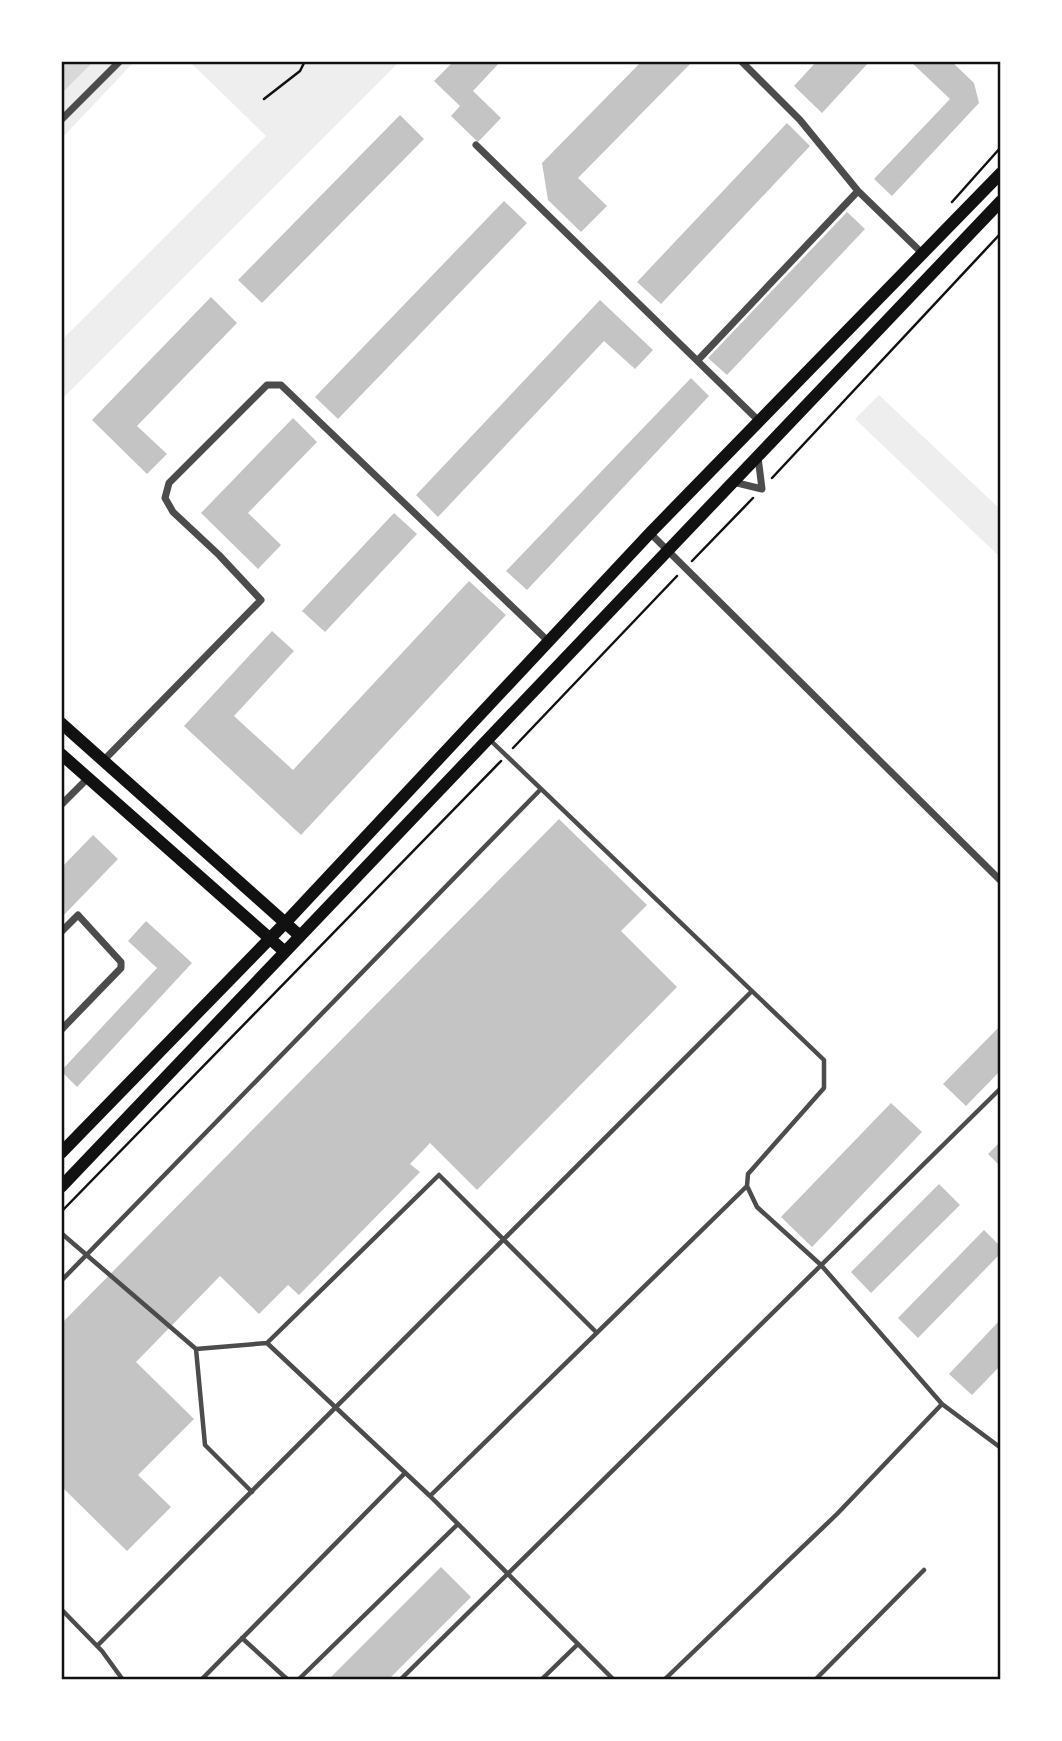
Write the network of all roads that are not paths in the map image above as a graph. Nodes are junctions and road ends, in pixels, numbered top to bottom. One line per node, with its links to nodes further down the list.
1 (120, 61): 3 (street)
2 (741, 61): 6 (street)
3 (61, 120)
4 (476, 145): 9 (street)
5 (1001, 173): 8 (main road)
6 (858, 191): 8 (street); 9 (street)
7 (1001, 201): 11 (main road)
8 (923, 255): 10 (main road)
9 (699, 359): 10 (street)
10 (761, 423): 13 (main road)
11 (758, 456): 12 (main road); 12 (street)
12 (733, 482): 14 (main road)
13 (650, 533): 14 (street); 15 (main road)
14 (669, 549): 17 (main road); 23 (street)
15 (549, 642): 19 (street); 24 (main road)
16 (61, 723): 19 (main road)
17 (488, 739): 21 (lane); 26 (main road)
18 (61, 754): 20 (main road)
19 (103, 761): 24 (main road)
20 (88, 778): 22 (street); 27 (main road)
21 (541, 789): 29 (lane); 37 (lane)
22 (61, 805)
23 (1001, 881)
24 (285, 923): 26 (main road); 27 (main road)
25 (61, 932): 30 (street)
26 (300, 936): 28 (main road)
27 (270, 938): 28 (main road); 32 (main road)
28 (285, 952): 34 (main road)
29 (752, 991): 33 (lane); 36 (lane)
30 (61, 1030)
31 (1001, 1087): 38 (lane)
32 (61, 1153)
33 (747, 1186): 38 (lane); 40 (lane)
34 (61, 1187)
35 (61, 1233): 37 (lane)
36 (503, 1240): 40 (lane); 41 (lane); 44 (lane)
37 (85, 1257): 39 (lane); 42 (lane)
38 (821, 1265): 43 (lane); 51 (lane)
39 (61, 1281)
40 (597, 1333): 48 (lane)
41 (267, 1343): 42 (lane); 44 (lane)
42 (196, 1349): 47 (lane)
43 (943, 1404): 45 (lane); 63 (lane)
44 (338, 1406): 46 (lane); 47 (lane)
45 (1001, 1448)
46 (405, 1473): 48 (lane); 53 (lane)
47 (252, 1492): 55 (lane)
48 (430, 1496): 49 (lane)
49 (458, 1524): 51 (lane); 59 (lane)
50 (924, 1570): 64 (lane)
51 (508, 1574): 54 (lane); 60 (lane)
52 (61, 1609): 55 (lane)
53 (242, 1638): 57 (lane); 58 (lane)
54 (578, 1644): 61 (lane); 62 (lane)
55 (97, 1646): 56 (lane)
56 (122, 1680)
57 (201, 1680)
58 (288, 1680)
59 (298, 1680)
60 (400, 1680)
61 (541, 1680)
62 (614, 1680)
63 (664, 1680)
64 (815, 1680)

